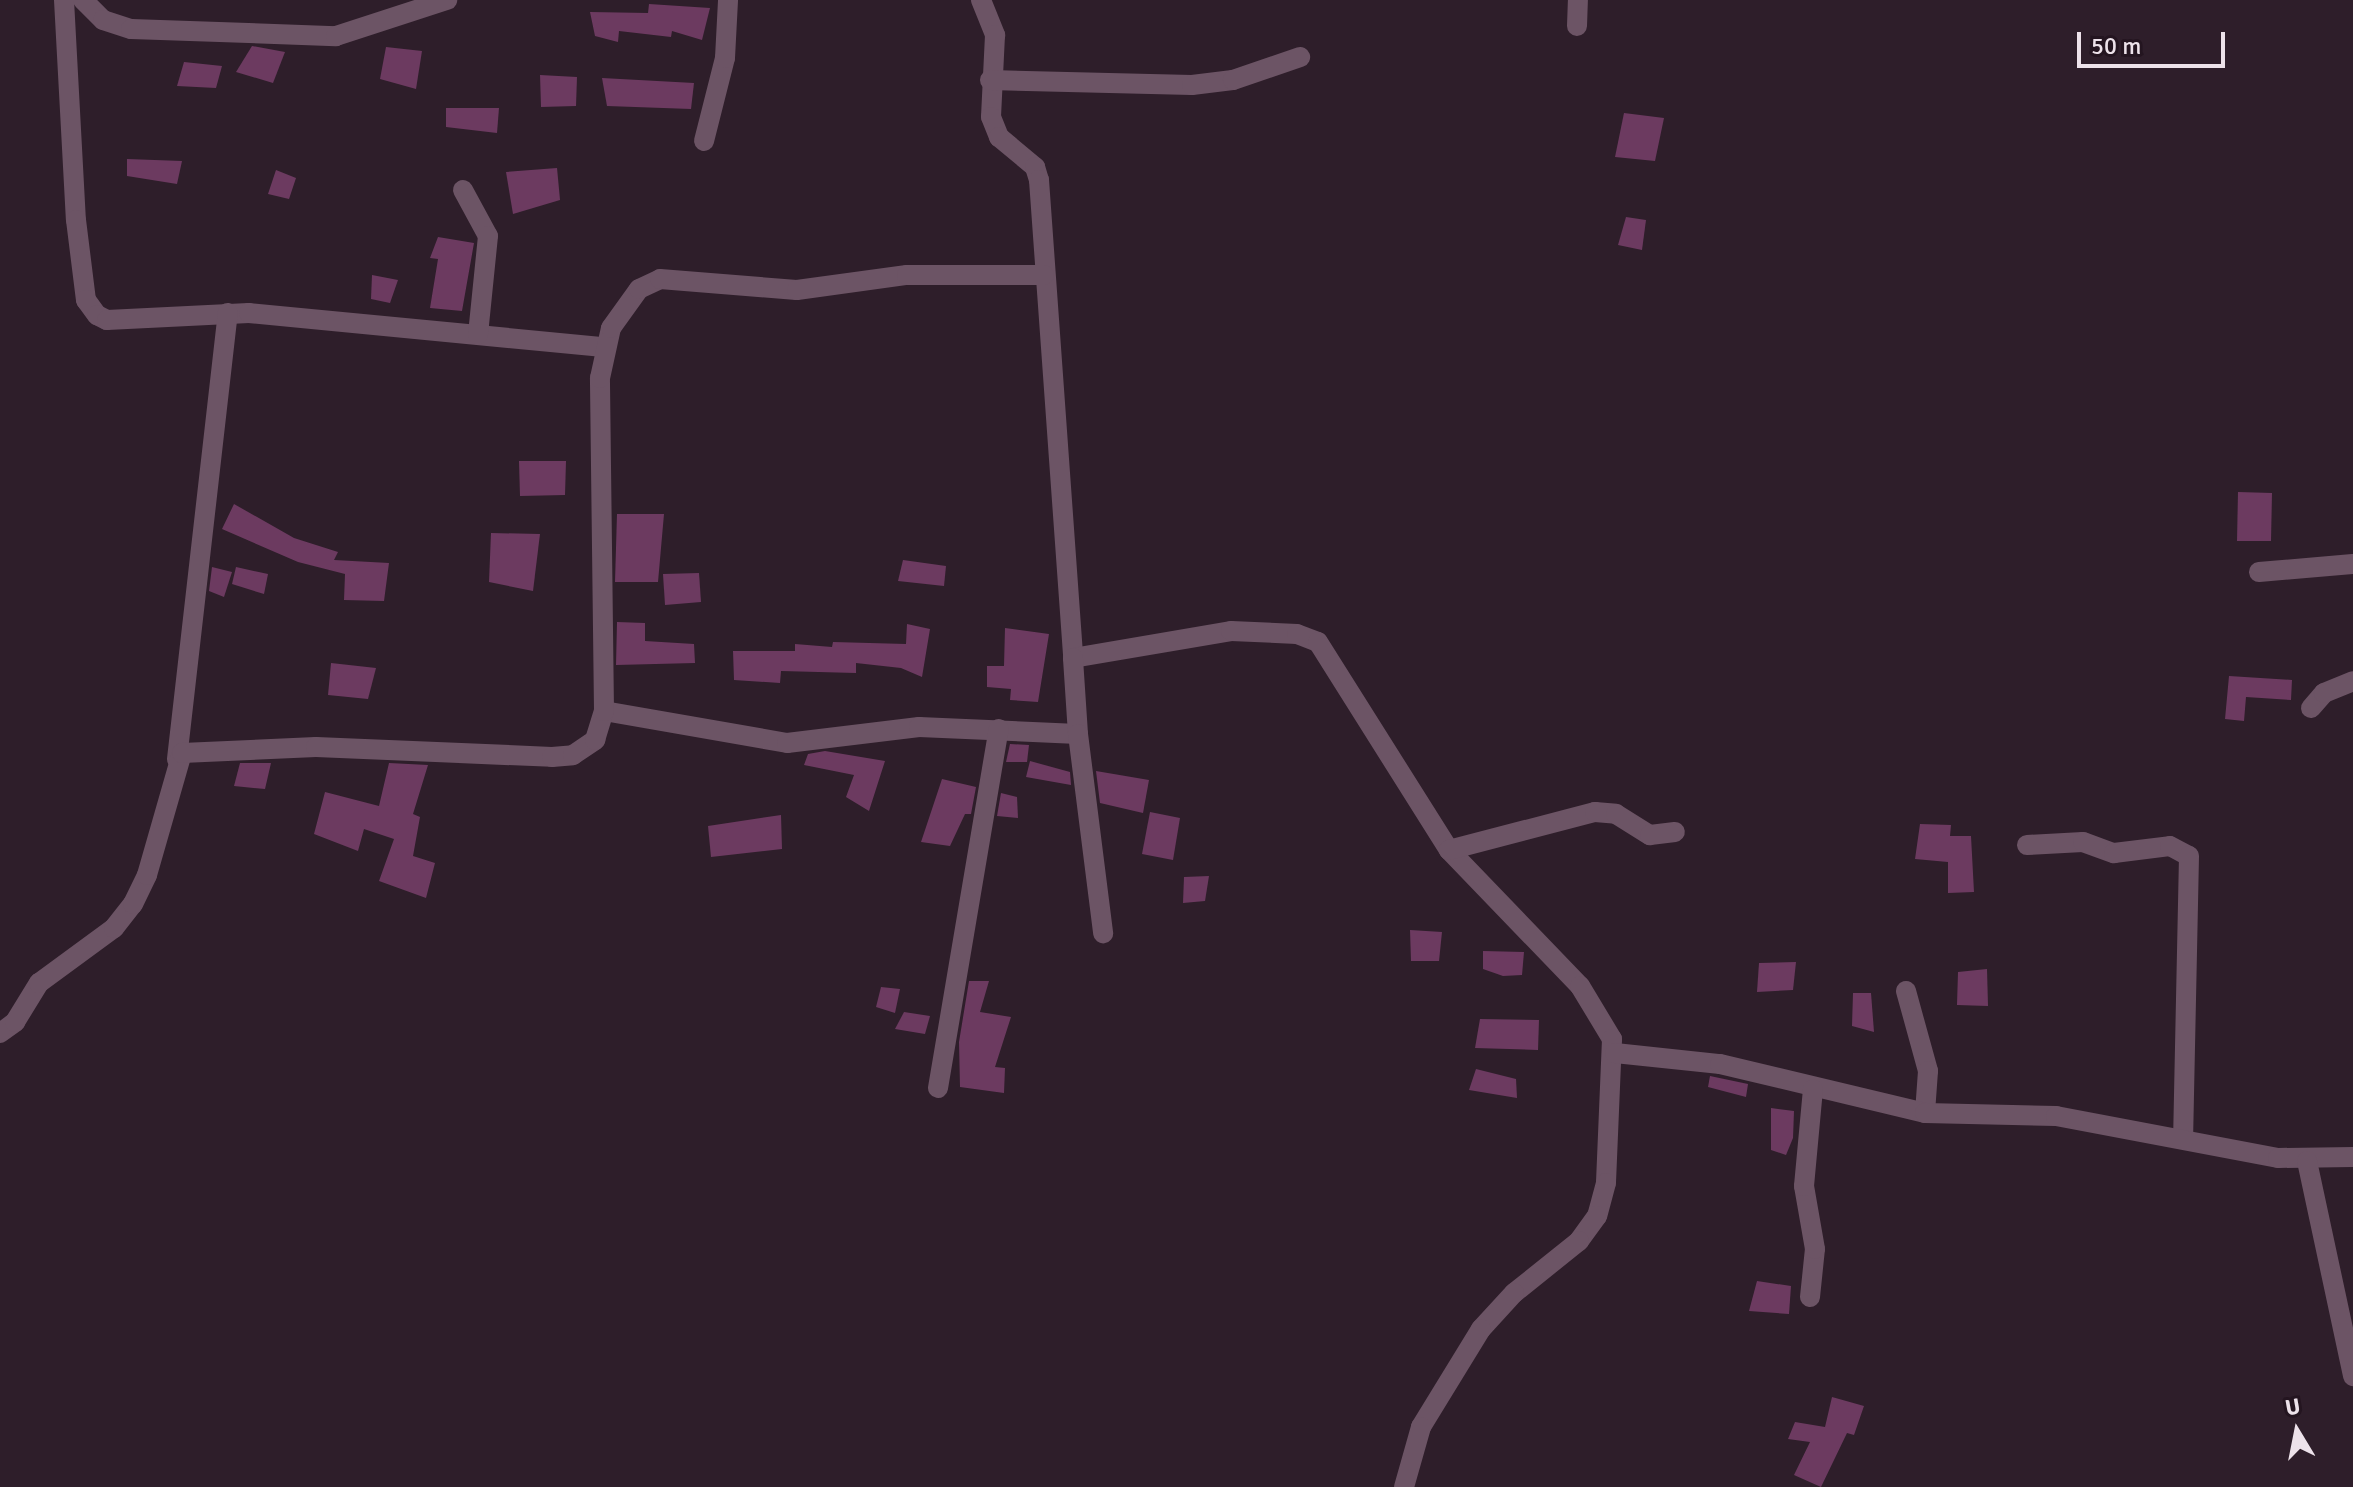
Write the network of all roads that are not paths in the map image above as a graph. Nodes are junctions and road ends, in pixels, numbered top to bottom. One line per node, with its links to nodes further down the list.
1 (64, 0): 13 (street)
2 (83, 0): 3 (street)
3 (447, 0)
4 (728, 0): 10 (street)
5 (981, 0): 9 (street)
6 (1578, 0): 7 (street)
7 (1577, 26)
8 (1300, 57): 9 (street)
9 (990, 80): 12 (street)
10 (704, 141)
11 (463, 190): 14 (street)
12 (1044, 275): 15 (street); 18 (street)
13 (228, 313): 14 (street); 24 (street)
14 (478, 334): 15 (street)
15 (603, 347): 21 (street)
16 (2353, 564): 17 (street)
17 (2259, 572)
18 (1073, 658): 23 (street); 27 (street)
19 (2353, 681): 20 (street)
20 (2311, 708)
21 (604, 711): 22 (street); 24 (street)
22 (999, 729): 23 (street); 32 (street)
23 (1078, 734): 28 (street)
24 (177, 759): 30 (street)
25 (1675, 832): 27 (street)
26 (2027, 845): 35 (street)
27 (1449, 850): 31 (street)
28 (1103, 933)
29 (1906, 991): 34 (street)
30 (0, 1033)
31 (1615, 1053): 33 (street); 40 (street)
32 (938, 1088)
33 (1813, 1089): 34 (street); 38 (street)
34 (1925, 1113): 35 (street)
35 (2183, 1137): 37 (street)
36 (2353, 1157): 37 (street)
37 (2307, 1161): 39 (street)
38 (1810, 1297)
39 (2353, 1376)
40 (1404, 1487)

